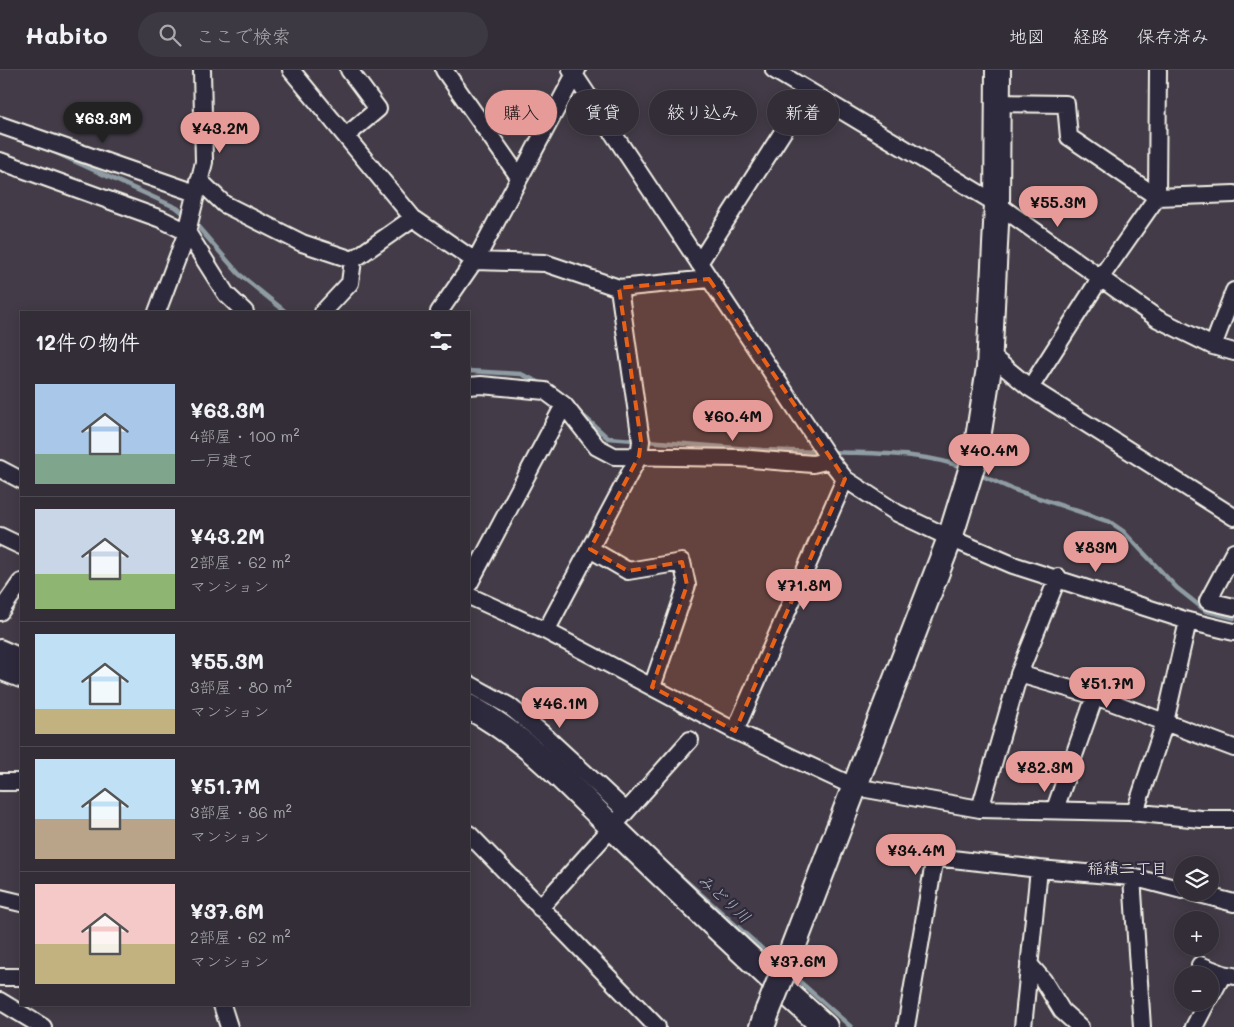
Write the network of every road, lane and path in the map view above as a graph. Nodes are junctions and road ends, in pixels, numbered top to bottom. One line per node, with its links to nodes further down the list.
1 (202, 70): 17 (street)
2 (291, 70): 14 (street)
3 (349, 70): 14 (street)
4 (444, 70): 16 (street)
5 (774, 70): 9 (street)
6 (998, 70): 10 (street)
7 (1158, 70): 19 (street)
8 (575, 72): 16 (street); 25 (street)
9 (807, 90)
10 (998, 103): 19 (street); 20 (street)
11 (839, 109): 20 (street)
12 (0, 125): 17 (street)
13 (781, 135): 25 (street)
14 (346, 136): 21 (street)
15 (0, 161): 22 (street)
16 (519, 177): 24 (street)
17 (198, 186): 22 (street); 23 (street)
18 (1234, 194): 19 (street)
19 (1157, 196): 26 (street)
20 (997, 204): 26 (street); 36 (street)
21 (413, 218): 23 (street); 24 (street)
22 (186, 232): 30 (street); 31 (street)
23 (353, 260): 32 (street)
24 (475, 261): 28 (street); 33 (street)
25 (699, 262): 27 (street)
26 (1101, 277): 34 (street); 38 (street)
27 (709, 279): 28 (street); 41 (street)
28 (619, 288): 40 (street)
29 (1234, 291): 34 (street)
30 (157, 311)
31 (244, 311)
32 (324, 311)
33 (440, 311)
34 (1213, 346): 35 (street)
35 (1234, 352)
36 (990, 355): 38 (street); 47 (street)
37 (470, 386): 39 (street)
38 (1030, 388): 45 (street)
39 (564, 405): 40 (street); 52 (street)
40 (639, 456): 41 (street); 49 (street)
41 (830, 460): 44 (street)
42 (0, 469): 43 (street)
43 (20, 479)
44 (845, 479): 47 (street); 70 (street)
45 (1234, 516)
46 (0, 536): 48 (street)
47 (950, 538): 51 (street); 75 (street)
48 (20, 546)
49 (590, 549): 58 (street); 66 (street)
50 (1234, 552): 55 (street)
51 (1058, 577): 57 (street); 63 (street)
52 (470, 582)
53 (20, 583): 56 (street)
54 (470, 596): 58 (street)
55 (1234, 607)
56 (0, 612)
57 (1188, 621): 59 (street); 69 (street)
58 (546, 631): 66 (street)
59 (1234, 632)
60 (0, 648): 61 (street)
61 (20, 658)
62 (0, 667): 64 (street)
63 (1019, 674): 67 (street); 76 (street)
64 (20, 675)
65 (470, 685): 79 (street)
66 (652, 687): 70 (street)
67 (1095, 696): 69 (street); 77 (street)
68 (470, 708): 79 (street)
69 (1165, 722): 72 (street); 78 (street)
70 (734, 731): 75 (street)
71 (690, 740): 79 (street)
72 (1234, 748)
73 (0, 782): 74 (street)
74 (20, 782)
75 (855, 787): 76 (street); 99 (street, bridge)
76 (980, 809): 77 (street)
77 (1055, 809): 78 (street)
78 (1135, 812): 80 (street)
79 (618, 819): 89 (street); 103 (street)
80 (1234, 819)
81 (470, 835): 89 (street)
82 (1039, 869): 83 (street); 90 (street); 104 (street)
83 (1132, 877): 84 (street); 107 (street)
84 (1174, 888)
85 (0, 898): 87 (street)
86 (1219, 899): 88 (street)
87 (20, 903)
88 (1234, 903)
89 (540, 908): 102 (street)
90 (1030, 964): 105 (street); 106 (street)
91 (1200, 965): 92 (street)
92 (1229, 975): 95 (street)
93 (0, 977): 94 (street)
94 (20, 977)
95 (1219, 987)
96 (0, 1001): 100 (street)
97 (222, 1006): 101 (street)
98 (1202, 1011): 108 (street)
99 (765, 1019)
100 (43, 1027)
101 (229, 1027)
102 (657, 1027)
103 (825, 1027)
104 (906, 1027)
105 (1023, 1027)
106 (1080, 1027)
107 (1142, 1027)
108 (1194, 1027)

